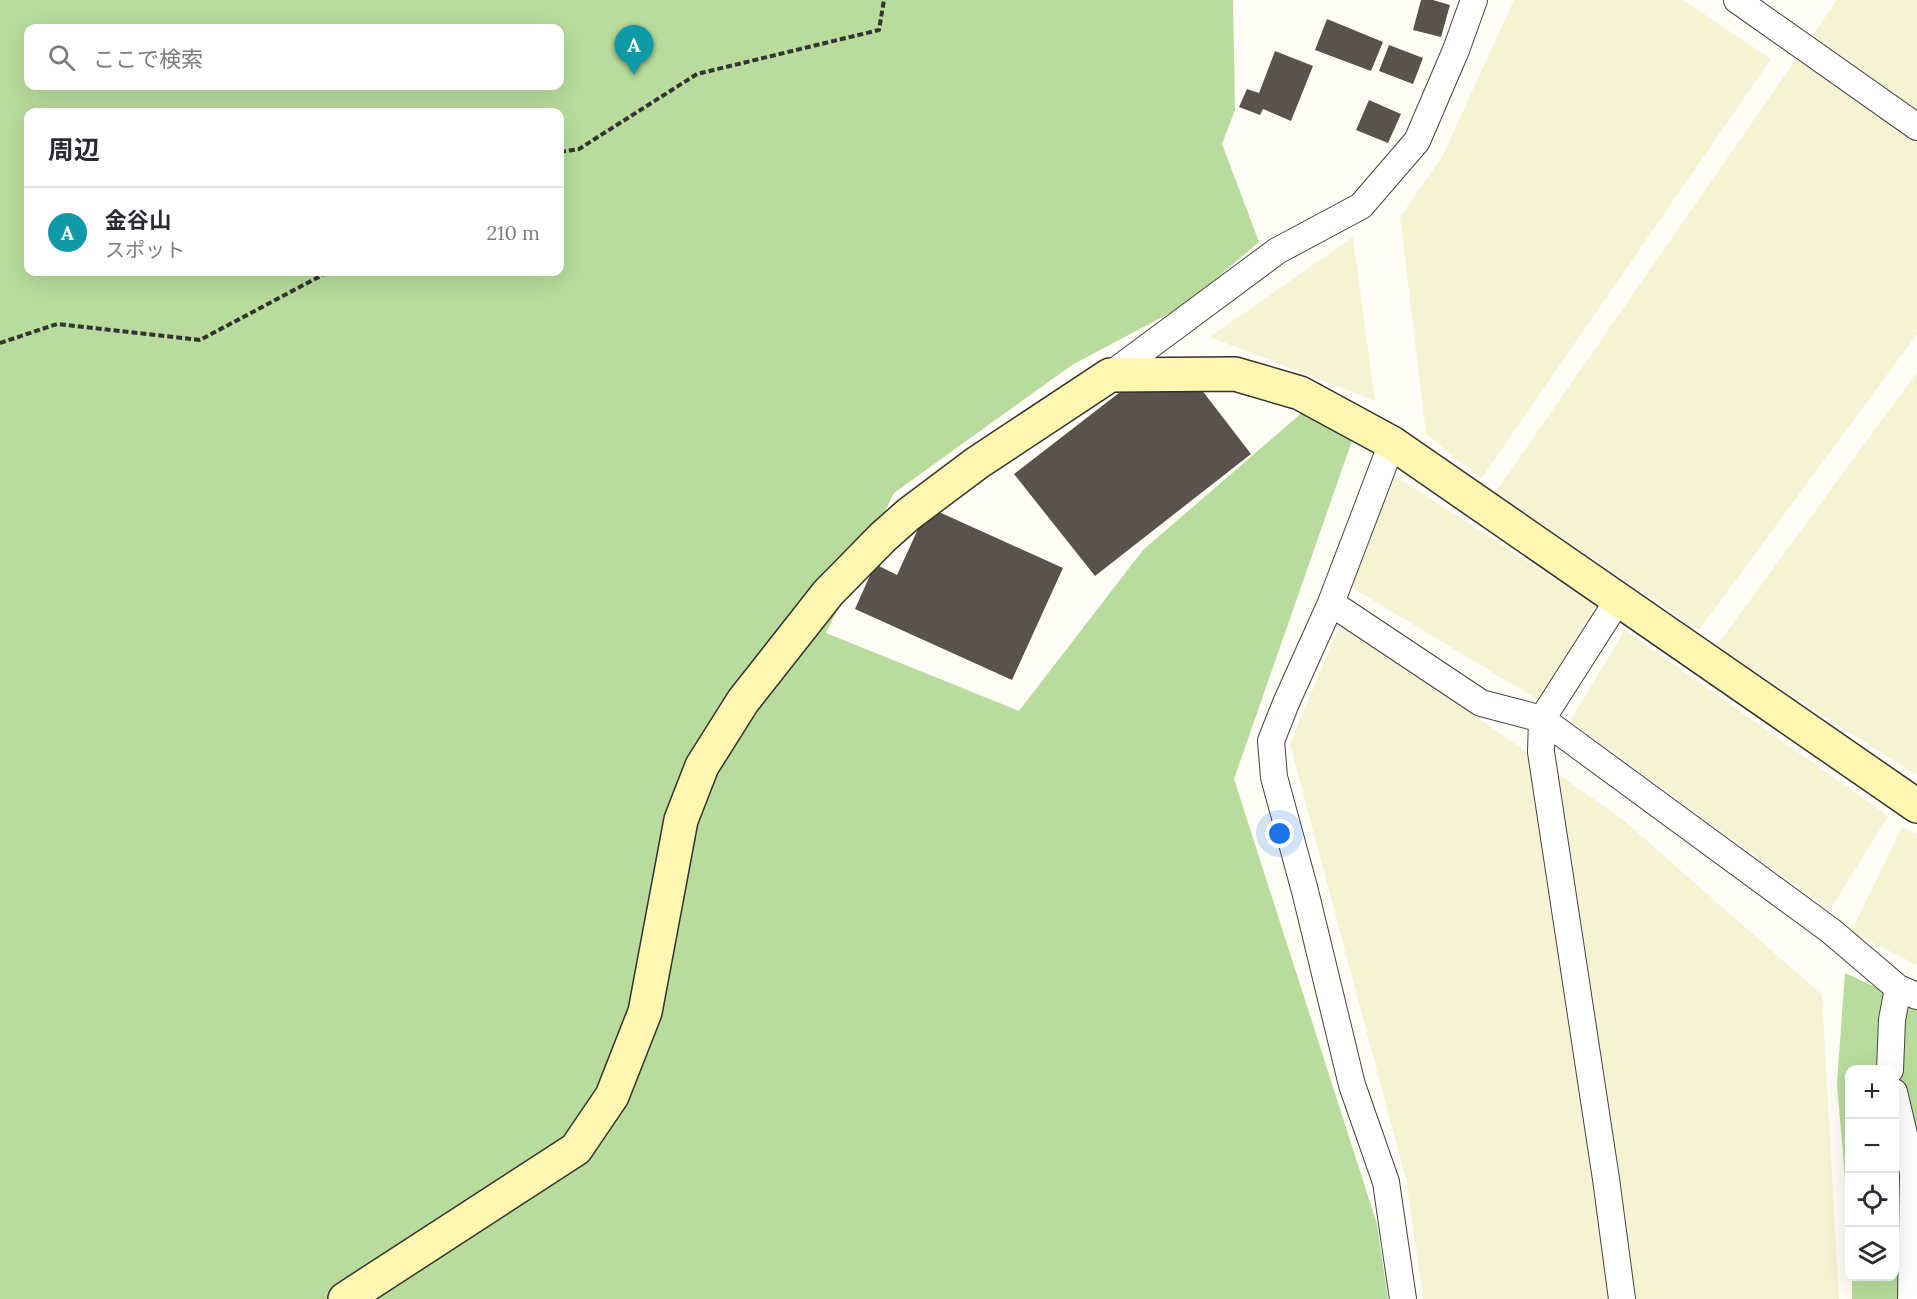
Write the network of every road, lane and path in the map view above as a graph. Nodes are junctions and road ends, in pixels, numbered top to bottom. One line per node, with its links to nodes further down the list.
1 (884, 0): 5 (path)
2 (1474, 0): 8 (street)
3 (1737, 0): 4 (street)
4 (1917, 127)
5 (564, 152)
6 (320, 276): 7 (path)
7 (0, 343)
8 (1110, 375): 9 (street); 17 (street)
9 (1392, 443): 10 (street); 11 (street)
10 (1618, 600): 12 (street); 13 (street)
11 (1331, 603): 12 (street); 18 (street)
12 (1542, 719): 14 (street); 19 (street)
13 (1917, 806)
14 (1907, 992): 15 (street)
15 (1890, 1065)
16 (1899, 1113): 20 (street)
17 (345, 1299)
18 (1403, 1299)
19 (1622, 1299)
20 (1911, 1299)

